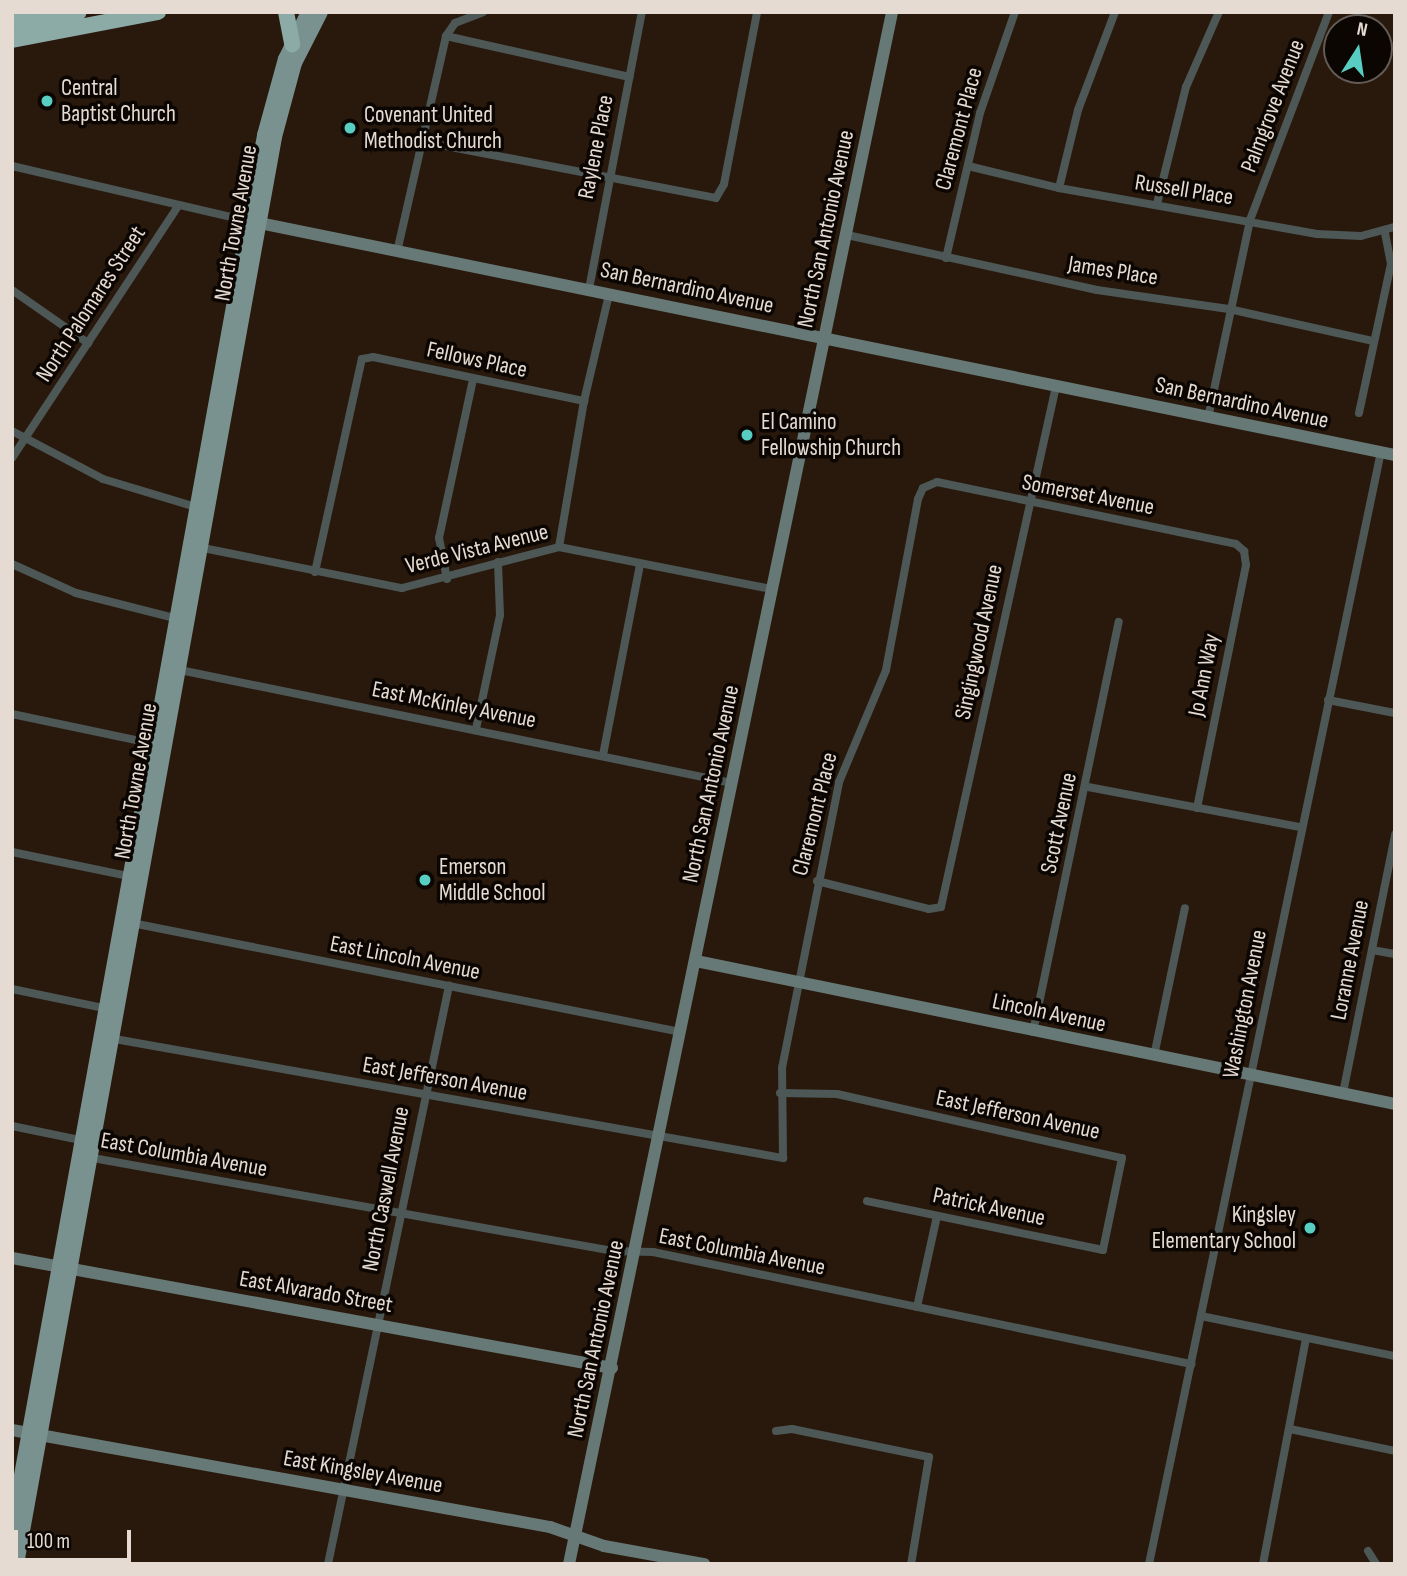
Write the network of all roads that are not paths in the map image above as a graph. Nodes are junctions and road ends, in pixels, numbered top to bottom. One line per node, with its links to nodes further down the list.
1 (34, 12): 15 (highway)
2 (79, 12): 16 (highway)
3 (158, 12): 18 (highway)
4 (286, 12): 19 (highway)
5 (308, 12): 19 (main road, North Towne Avenue)
6 (321, 12): 29 (main road, North Towne Avenue)
7 (483, 12): 17 (street)
8 (642, 12): 20 (street, Raylene Place)
9 (757, 12): 24 (street)
10 (892, 12): 32 (main road, North San Antonio Avenue)
11 (1015, 12): 23 (street, Claremont Place)
12 (1115, 12): 25 (street)
13 (1219, 12): 26 (street)
14 (1329, 12): 28 (street, Palmgrove Avenue)
15 (12, 18)
16 (12, 30)
17 (446, 36): 20 (street); 21 (street)
18 (12, 40)
19 (292, 44): 29 (main road, North Towne Avenue)
20 (629, 77): 24 (street, Raylene Place)
21 (420, 141): 24 (street); 33 (street)
22 (12, 166): 27 (street, San Bernardino Avenue)
23 (968, 166): 25 (street, Russell Place); 34 (street, Claremont Place)
24 (608, 180): 35 (street, Raylene Place)
25 (1059, 188): 26 (street, Russell Place)
26 (1157, 204): 28 (street, Russell Place)
27 (178, 206): 29 (street, San Bernardino Avenue); 41 (street, North Palomares Street)
28 (1250, 220): 31 (street, Russell Place); 38 (street, Palmgrove Avenue)
29 (254, 222): 33 (main road, San Bernardino Avenue); 53 (main road, North Towne Avenue)
30 (1395, 227): 31 (street, Russell Place)
31 (1385, 232): 40 (street)
32 (847, 236): 34 (street, James Place); 39 (main road, North San Antonio Avenue)
33 (397, 252): 35 (main road, San Bernardino Avenue)
34 (946, 258): 38 (street, James Place)
35 (589, 289): 37 (main road, San Bernardino Avenue)
36 (12, 290): 41 (street)
37 (609, 293): 39 (main road, San Bernardino Avenue); 44 (street)
38 (1229, 309): 40 (street, James Place); 46 (street, Palmgrove Avenue)
39 (824, 338): 43 (main road, San Bernardino Avenue); 62 (main road, North San Antonio Avenue)
40 (1373, 341): 45 (street)
41 (88, 343): 48 (street, North Palomares Street)
42 (473, 380): 44 (street, Fellows Place); 60 (street, Fellows Place); 61 (street)
43 (1056, 386): 46 (main road, San Bernardino Avenue); 52 (street, Singingwood Avenue)
44 (584, 401): 55 (street)
45 (1359, 413)
46 (1208, 418): 49 (main road, San Bernardino Avenue)
47 (12, 431): 48 (street)
48 (24, 440): 50 (street, North Palomares Street); 53 (street)
49 (1388, 454): 66 (street, Washington Avenue)
50 (12, 458)
51 (923, 488): 52 (street, Somerset Avenue); 80 (street, Claremont Place)
52 (1028, 503): 56 (street, Somerset Avenue); 80 (street, Singingwood Avenue)
53 (203, 510): 54 (main road, North Towne Avenue)
54 (197, 547): 60 (street, Verde Vista Avenue); 63 (main road, North Towne Avenue)
55 (559, 547): 57 (street, Verde Vista Avenue); 59 (street, Verde Vista Avenue)
56 (1244, 551): 74 (street, Jo Ann Way)
57 (498, 562): 61 (street, Verde Vista Avenue); 69 (street)
58 (12, 564): 63 (street)
59 (640, 565): 62 (street, Verde Vista Avenue); 71 (street)
60 (315, 572): 61 (street, Verde Vista Avenue)
61 (446, 579)
62 (772, 589): 72 (main road, North San Antonio Avenue)
63 (184, 620): 65 (main road, North Towne Avenue)
64 (1119, 622): 73 (street, Scott Avenue)
65 (174, 669): 69 (street, East McKinley Avenue); 70 (main road, North Towne Avenue); 79 (main road, North Towne Avenue)
66 (1328, 700): 67 (street); 75 (street, Washington Avenue)
67 (1395, 713)
68 (12, 714): 70 (street)
69 (476, 729): 71 (street, East McKinley Avenue)
70 (154, 744): 79 (main road, North Towne Avenue)
71 (603, 755): 72 (street, East McKinley Avenue)
72 (732, 783): 85 (main road, North San Antonio Avenue)
73 (1088, 787): 74 (street); 91 (street, Scott Avenue)
74 (1197, 808): 75 (street)
75 (1300, 827): 94 (street, Washington Avenue)
76 (1395, 834): 78 (street, Loranne Avenue)
77 (12, 852): 79 (street)
78 (1393, 853): 83 (street, Loranne Avenue)
79 (136, 878): 82 (main road, North Towne Avenue)
80 (817, 881): 86 (street, Claremont Place)
81 (1185, 908): 93 (street)
82 (127, 922): 87 (street, East Lincoln Avenue); 89 (main road, North Towne Avenue)
83 (1372, 950): 84 (street); 96 (street, Loranne Avenue)
84 (1395, 954)
85 (696, 961): 86 (main road, Lincoln Avenue); 90 (main road, North San Antonio Avenue)
86 (799, 981): 91 (main road, Lincoln Avenue); 95 (street, Claremont Place)
87 (449, 986): 90 (street, East Lincoln Avenue); 97 (street, North Caswell Avenue)
88 (12, 989): 89 (street)
89 (110, 1010): 92 (main road, North Towne Avenue)
90 (681, 1032): 100 (main road, North San Antonio Avenue)
91 (1033, 1032): 93 (main road, Lincoln Avenue)
92 (105, 1037): 97 (street, East Jefferson Avenue); 101 (main road, North Towne Avenue)
93 (1154, 1056): 94 (main road, Lincoln Avenue)
94 (1251, 1073): 96 (main road, Lincoln Avenue); 112 (street, Washington Avenue)
95 (780, 1093): 103 (street, Claremont Place); 107 (street, East Jefferson Avenue)
96 (1343, 1093): 98 (main road, Lincoln Avenue)
97 (425, 1095): 100 (street, East Jefferson Avenue); 105 (street, North Caswell Avenue)
98 (1395, 1104)
99 (12, 1126): 101 (street, East Columbia Avenue)
100 (660, 1135): 103 (street, East Jefferson Avenue); 108 (main road, North San Antonio Avenue)
101 (86, 1141): 102 (main road, North Towne Avenue)
102 (83, 1156): 105 (street, East Columbia Avenue); 110 (main road, North Towne Avenue)
103 (783, 1158)
104 (867, 1201): 106 (street, Patrick Avenue)
105 (400, 1212): 108 (street, East Columbia Avenue); 113 (street, North Caswell Avenue)
106 (937, 1216): 107 (street, Patrick Avenue); 111 (street)
107 (1103, 1250)
108 (635, 1254): 111 (street, East Columbia Avenue); 117 (main road, North San Antonio Avenue)
109 (12, 1258): 110 (main road, East Alvarado Street)
110 (64, 1270): 113 (main road, East Alvarado Street); 121 (main road, North Towne Avenue)
111 (918, 1307): 116 (street, East Columbia Avenue)
112 (1201, 1316): 114 (street); 116 (street, Washington Avenue)
113 (379, 1324): 117 (main road, East Alvarado Street); 123 (street, North Caswell Avenue)
114 (1306, 1338): 115 (street); 118 (street)
115 (1395, 1356)
116 (1191, 1364): 132 (street, Washington Avenue)
117 (612, 1368): 125 (main road, North San Antonio Avenue)
118 (1290, 1429): 122 (street); 133 (street)
119 (12, 1430): 121 (main road, East Kingsley Avenue)
120 (776, 1431): 131 (street)
121 (34, 1434): 123 (main road, East Kingsley Avenue); 124 (main road, North Towne Avenue); 127 (main road, North Towne Avenue)
122 (1395, 1451)
123 (344, 1489): 125 (main road, East Kingsley Avenue); 128 (street, North Caswell Avenue)
124 (12, 1525)
125 (575, 1537): 129 (main road, North San Antonio Avenue); 130 (main road, East Kingsley Avenue)
126 (1368, 1551): 134 (street)
127 (17, 1564)
128 (328, 1564)
129 (569, 1564)
130 (704, 1564)
131 (911, 1564)
132 (1149, 1564)
133 (1263, 1564)
134 (1376, 1564)

